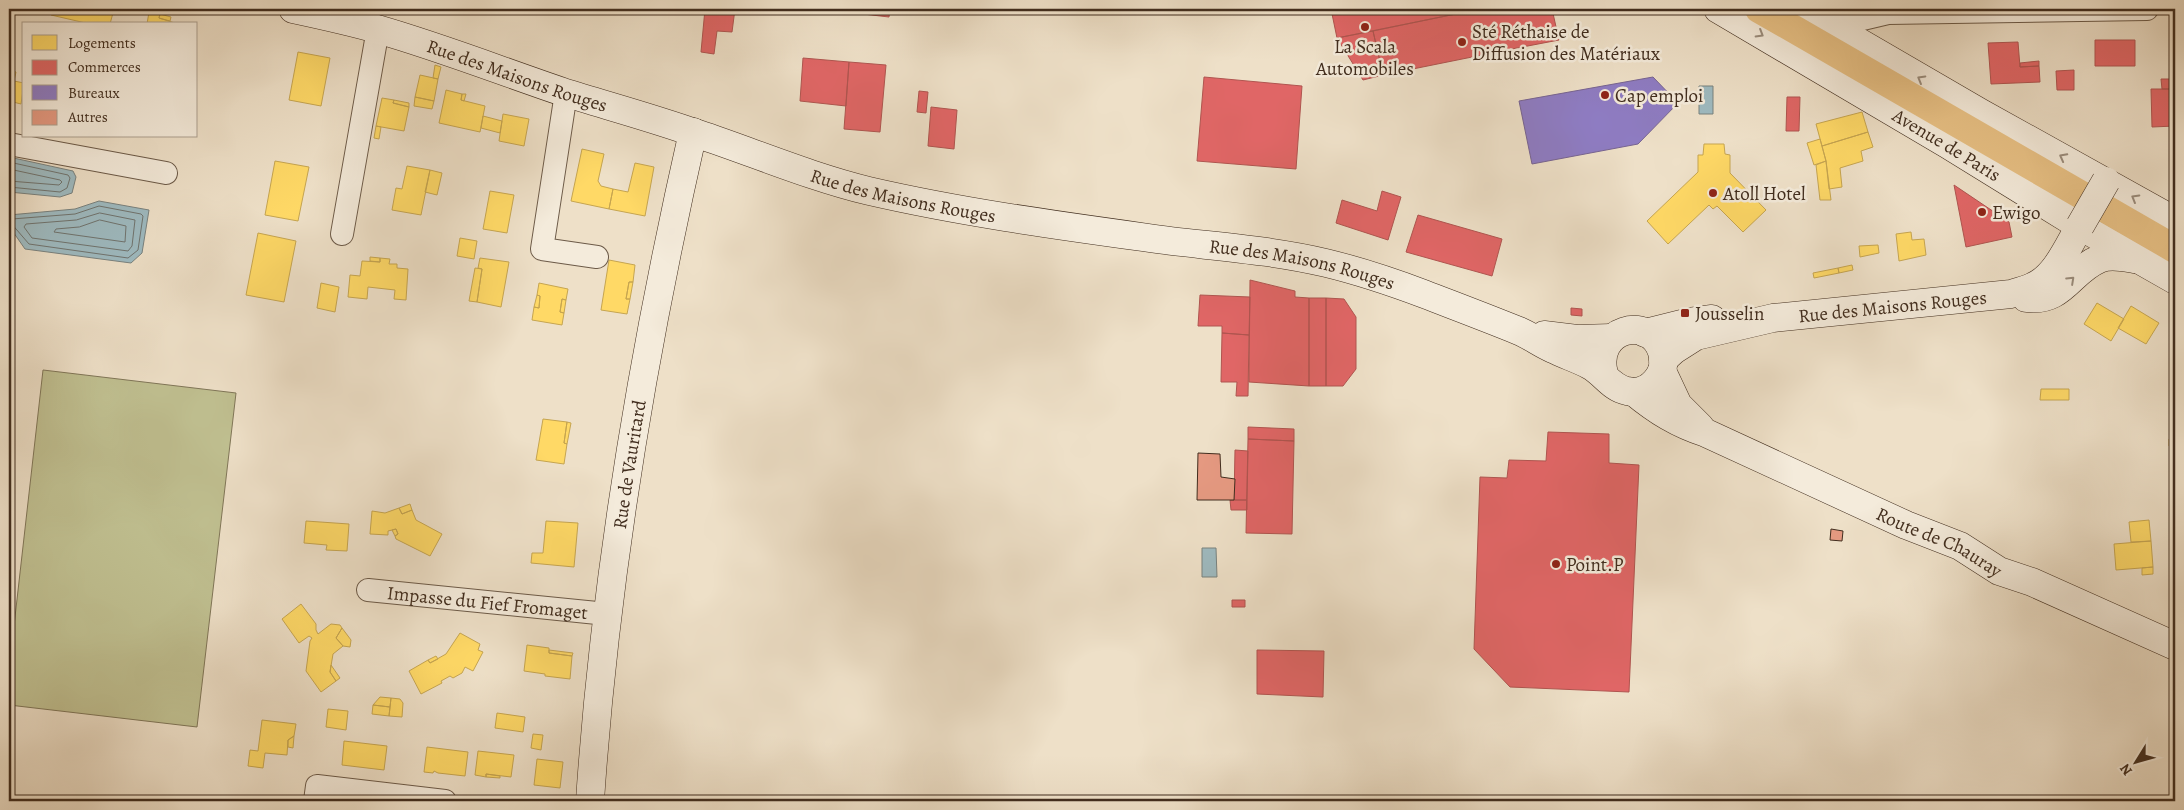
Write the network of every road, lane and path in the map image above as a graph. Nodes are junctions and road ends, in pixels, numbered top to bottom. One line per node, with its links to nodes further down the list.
1 (293, 9): 7 (street, Rue des Maisons Rouges)
2 (1718, 9): 14 (street, Avenue de Paris, one-way to 14)
3 (1759, 9): 16 (main road, Avenue de Paris)
4 (1802, 9): 6 (street)
5 (2146, 9): 6 (street)
6 (1833, 26): 12 (street, one-way to 6)
7 (378, 30): 8 (street, Rue des Maisons Rouges); 15 (street)
8 (566, 93): 9 (street, Rue des Maisons Rouges); 17 (street)
9 (693, 132): 22 (street, Rue des Maisons Rouges); 30 (street, Rue de Vauritard)
10 (9, 144): 11 (street)
11 (166, 173)
12 (2106, 181): 13 (street, one-way to 12); 14 (street, Rue des Maisons Rouges, bridge)
13 (2175, 221)
14 (2080, 226): 18 (street, Avenue de Paris); 20 (street, Rue des Maisons Rouges)
15 (342, 234)
16 (2175, 249)
17 (597, 257)
18 (2135, 259): 19 (street, Avenue de Paris); 20 (street, Rue des Maisons Rouges, one-way to 18)
19 (2175, 280)
20 (2011, 294): 21 (street, Rue des Maisons Rouges)
21 (1773, 318): 23 (street, Rue des Maisons Rouges); 25 (street, Rue des Maisons Rouges)
22 (1524, 333): 24 (street, Rue des Maisons Rouges); 26 (street, Rue des Maisons Rouges)
23 (1645, 333): 24 (street); 25 (street)
24 (1612, 338): 26 (street)
25 (1663, 365): 27 (street); 28 (street, Route de Chauray)
26 (1604, 374): 27 (street)
27 (1634, 392): 28 (street, Route de Chauray)
28 (1706, 433): 31 (street, Route de Chauray)
29 (368, 590): 30 (street, Impasse du Fief Fromaget)
30 (607, 614): 34 (street, Rue de Vauritard)
31 (2175, 646)
32 (315, 801): 33 (street)
33 (445, 801)
34 (590, 801)

